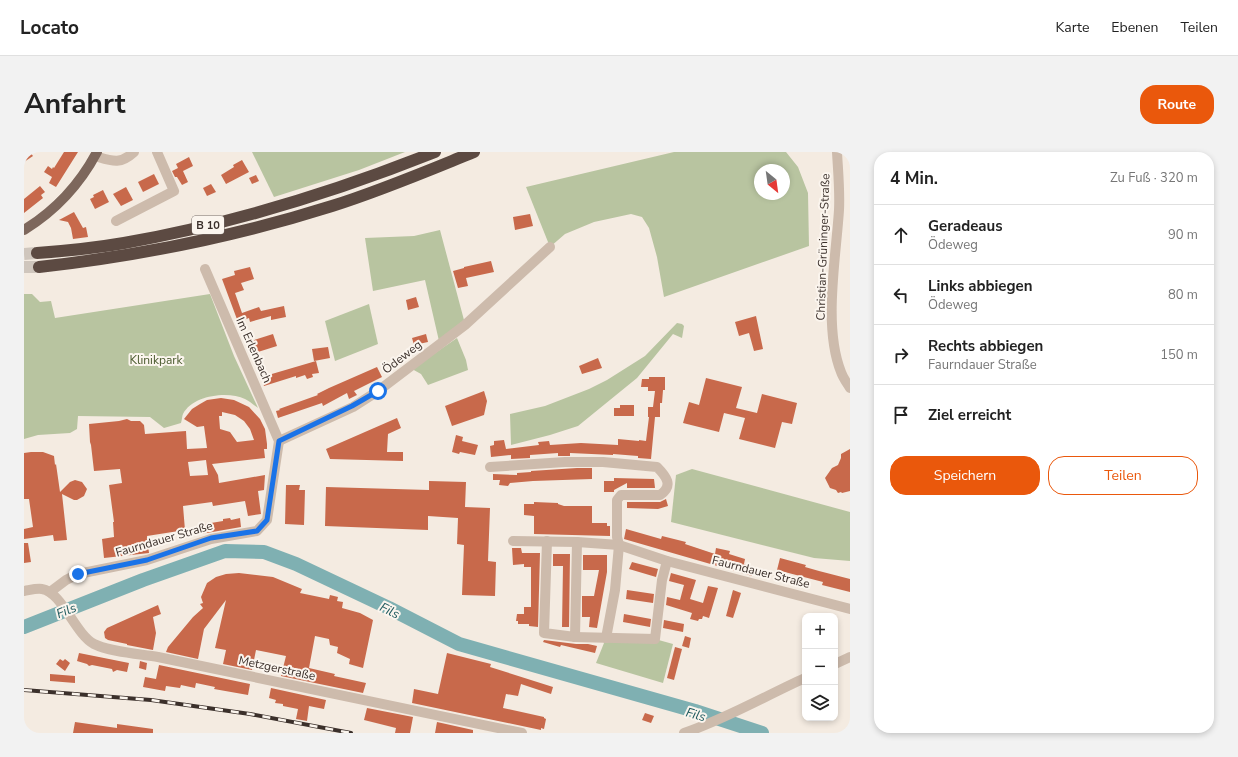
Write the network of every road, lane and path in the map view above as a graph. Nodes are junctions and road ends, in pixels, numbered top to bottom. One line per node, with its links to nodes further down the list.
1 (134, 152): 6 (street)
2 (157, 152): 7 (street)
3 (435, 152): 10 (highway, B 10)
4 (474, 152): 11 (highway, B 10)
5 (837, 152): 13 (street, Christian-Grüninger-Straße)
6 (96, 154): 8 (main road)
7 (116, 221)
8 (24, 230)
9 (550, 247): 14 (street, Ödeweg)
10 (37, 253)
11 (39, 267)
12 (205, 269): 14 (street, Im Erlenbach)
13 (850, 388)
14 (279, 441): 22 (street, Faurndauer Straße)
15 (490, 467): 19 (street)
16 (513, 541): 17 (street, Faurndauer Straße)
17 (547, 542): 18 (street, Faurndauer Straße); 24 (street)
18 (577, 542): 19 (street, Faurndauer Straße); 24 (street)
19 (619, 545): 20 (street, Faurndauer Straße); 25 (street)
20 (666, 561): 23 (street, Faurndauer Straße); 25 (street)
21 (24, 591): 22 (street)
22 (50, 592): 29 (street, Metzgerstraße)
23 (850, 609)
24 (575, 636): 25 (street)
25 (606, 638)
26 (850, 657): 27 (street)
27 (838, 663)
28 (802, 679): 30 (street)
29 (522, 733)
30 (684, 733)

